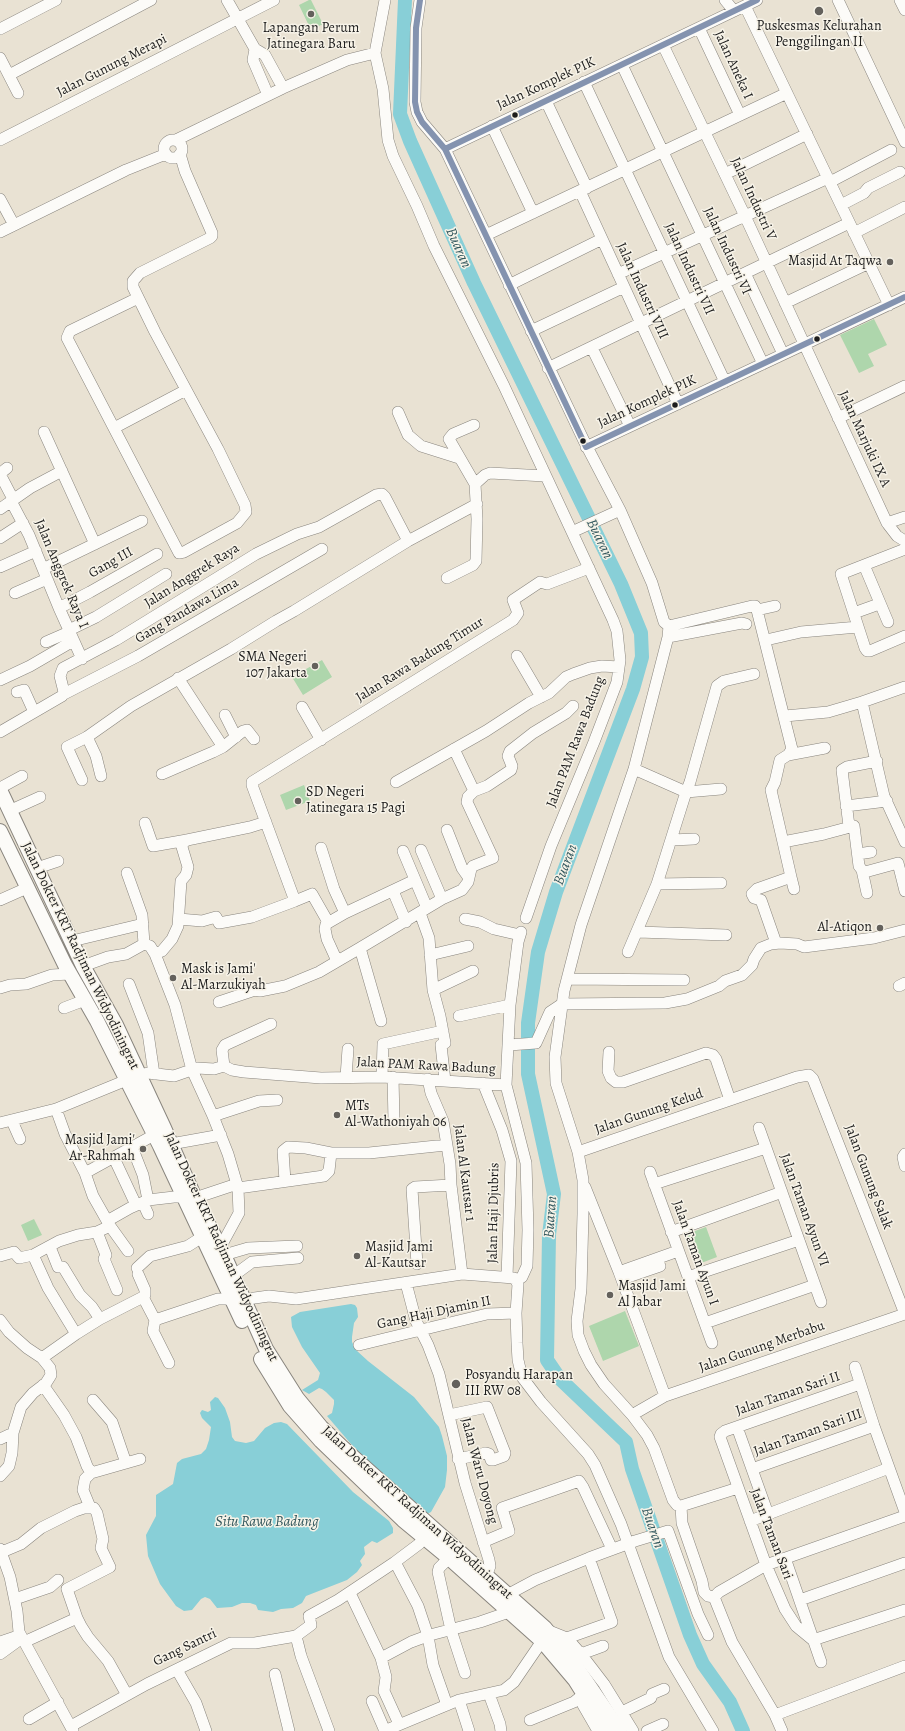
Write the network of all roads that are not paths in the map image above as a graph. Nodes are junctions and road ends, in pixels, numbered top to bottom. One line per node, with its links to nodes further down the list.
1 (56, 0): 16 (street)
2 (151, 0): 22 (street)
3 (227, 0): 14 (street)
4 (274, 0): 14 (street, Jalan Gunung Merapi)
5 (385, 0): 19 (street)
6 (420, 0): 35 (street)
7 (725, 0): 13 (street)
8 (758, 0): 11 (street, Jalan Komplek PIK)
9 (838, 0): 34 (street)
10 (900, 0): 12 (street)
11 (745, 6): 13 (street, Jalan Komplek PIK); 26 (street)
12 (905, 10)
13 (734, 11): 15 (street, Jalan Komplek PIK)
14 (238, 19): 18 (street); 33 (street, Jalan Gunung Merapi)
15 (699, 28): 17 (street, Jalan Komplek PIK); 29 (street, Jalan Aneka I)
16 (0, 29)
17 (663, 45): 21 (street, Jalan Komplek PIK); 31 (street, Jalan Industri V)
18 (255, 49): 24 (street); 27 (street)
19 (376, 52): 24 (street); 89 (street, Jalan PAM Rawa Badung)
20 (0, 58): 22 (street)
21 (622, 65): 23 (street, Jalan Komplek PIK); 38 (street, Jalan Industri VI)
22 (9, 75): 25 (street)
23 (584, 82): 28 (street, Jalan Komplek PIK); 39 (street, Jalan Industri VII)
24 (283, 88): 27 (street)
25 (18, 93)
26 (787, 93): 29 (street); 32 (street)
27 (268, 95): 36 (street)
28 (546, 101): 30 (street, Jalan Komplek PIK); 43 (street, Jalan Industri VIII)
29 (740, 116): 31 (street)
30 (492, 126): 35 (street, Jalan Komplek PIK); 47 (street)
31 (705, 132): 38 (street); 41 (street, Jalan Industri V)
32 (807, 134): 41 (street); 42 (street)
33 (0, 140)
34 (905, 142)
35 (445, 149): 52 (street, Jalan Komplek PIK)
36 (173, 150): 49 (street); 64 (street)
37 (891, 150): 42 (street)
38 (663, 152): 39 (street); 53 (street, Jalan Industri VI)
39 (625, 170): 43 (street); 55 (street, Jalan Industri VII)
40 (900, 172): 45 (street)
41 (725, 174): 48 (street, Jalan Industri V)
42 (829, 180): 45 (street); 48 (street)
43 (583, 190): 47 (street); 54 (street, Jalan Industri VIII)
44 (0, 199): 49 (street)
45 (841, 205): 50 (street)
46 (905, 207): 50 (street)
47 (533, 213): 52 (street)
48 (744, 216): 53 (street); 56 (street, Jalan Industri V)
49 (14, 225): 51 (street)
50 (852, 228): 56 (street); 57 (street)
51 (0, 232)
52 (486, 235): 61 (street, Jalan Komplek PIK)
53 (702, 235): 55 (street); 60 (street, Jalan Industri VI)
54 (602, 239): 59 (street, Jalan Industri VIII); 61 (street)
55 (664, 252): 59 (street); 65 (street, Jalan Industri VII)
56 (766, 263): 58 (street); 66 (street, Jalan Industri V)
57 (869, 263): 66 (street); 67 (street)
58 (745, 273): 60 (street); 72 (street)
59 (618, 274): 62 (street, Jalan Industri VIII)
60 (725, 283): 65 (street); 73 (street, Jalan Industri VI)
61 (509, 285): 69 (street, Jalan Komplek PIK)
62 (624, 287): 68 (street, Jalan Industri VIII); 69 (street)
63 (905, 297): 67 (street, Jalan Komplek PIK)
64 (138, 298): 77 (street); 83 (street)
65 (687, 301): 68 (street); 75 (street, Jalan Industri VII)
66 (785, 303): 70 (street, Jalan Industri V)
67 (889, 305): 70 (street, Jalan Komplek PIK)
68 (641, 324): 71 (street); 78 (street, Jalan Industri VIII)
69 (531, 331): 74 (street, Jalan Komplek PIK)
70 (804, 344): 72 (street, Jalan Komplek PIK); 80 (street, Jalan Marjuki IX A)
71 (592, 348): 74 (street); 82 (street)
72 (783, 354): 73 (street, Jalan Komplek PIK)
73 (763, 364): 75 (street, Jalan Komplek PIK)
74 (548, 368): 85 (street, Jalan Komplek PIK)
75 (725, 382): 78 (street, Jalan Komplek PIK)
76 (905, 386): 80 (street)
77 (186, 390): 83 (street); 83 (street)
78 (678, 404): 82 (street, Jalan Komplek PIK)
79 (398, 412): 86 (street)
80 (838, 418): 98 (street, Jalan Marjuki IX A)
81 (474, 424): 86 (street)
82 (630, 426): 85 (street, Jalan Komplek PIK)
83 (114, 428)
84 (44, 432): 88 (street)
85 (586, 447): 94 (street)
86 (459, 458): 90 (street)
87 (7, 468): 91 (street, Jalan Anggrek Raya I)
88 (62, 471): 91 (street); 103 (street)
89 (545, 476): 90 (street); 99 (street, Jalan PAM Rawa Badung)
90 (475, 484): 92 (street)
91 (12, 500): 93 (street); 97 (street, Jalan Anggrek Raya I)
92 (477, 504): 101 (street); 113 (street)
93 (0, 509)
94 (618, 511): 99 (street); 122 (street)
95 (905, 517): 98 (street)
96 (142, 522): 103 (street)
97 (23, 523): 100 (street); 106 (street, Jalan Anggrek Raya I)
98 (887, 523): 102 (street, Jalan Marjuki IX A)
99 (574, 531): 110 (street, Jalan PAM Rawa Badung)
100 (0, 538)
101 (408, 541): 130 (street, Jalan Anggrek Raya); 133 (street)
102 (905, 541)
103 (95, 544): 111 (street)
104 (322, 549): 137 (street, Gang Pandawa Lima)
105 (905, 549): 108 (street)
106 (36, 551): 109 (street); 111 (street, Jalan Anggrek Raya I)
107 (157, 554): 117 (street, Gang III)
108 (864, 565): 115 (street); 119 (street)
109 (0, 567)
110 (589, 568): 131 (street, Jalan PAM Rawa Badung); 150 (street, Jalan Rawa Badung Timur)
111 (45, 574): 114 (street); 117 (street, Jalan Anggrek Raya I)
112 (166, 574): 124 (street)
113 (447, 578)
114 (15, 592)
115 (879, 604): 119 (street); 120 (street)
116 (775, 606): 118 (street)
117 (59, 608): 124 (street, Jalan Anggrek Raya I)
118 (757, 610): 122 (street); 127 (street)
119 (854, 613): 123 (street)
120 (888, 622)
121 (746, 624): 126 (street)
122 (669, 626): 126 (street)
123 (858, 627): 125 (street); 127 (street)
124 (70, 635): 128 (street); 130 (street, Jalan Anggrek Raya I); 134 (street)
125 (905, 636)
126 (668, 637): 156 (street)
127 (766, 640): 145 (street)
128 (46, 642)
129 (517, 656): 138 (street)
130 (82, 659): 137 (street, Jalan Anggrek Raya)
131 (619, 667): 138 (street); 205 (street, Jalan PAM Rawa Badung)
132 (754, 674): 165 (street)
133 (178, 678): 147 (street); 151 (street)
134 (0, 680)
135 (903, 688): 139 (street); 140 (street)
136 (17, 692): 143 (street)
137 (64, 694): 143 (street)
138 (541, 697): 153 (street)
139 (905, 699)
140 (862, 702): 145 (street); 155 (street)
141 (302, 706): 150 (street)
142 (573, 706): 164 (street)
143 (34, 712): 146 (street)
144 (225, 715): 148 (street)
145 (785, 716): 154 (street)
146 (0, 732)
147 (87, 737): 159 (street); 160 (street)
148 (236, 737): 149 (street); 151 (street)
149 (254, 739)
150 (320, 740): 170 (street, Jalan Rawa Badung Timur)
151 (223, 747): 157 (street)
152 (825, 748): 154 (street)
153 (454, 749): 161 (street); 164 (street)
154 (788, 755): 178 (street)
155 (877, 761): 167 (street); 168 (street)
156 (634, 769): 165 (street); 226 (street)
157 (162, 774)
158 (22, 776): 162 (street)
159 (101, 776)
160 (82, 780)
161 (396, 782)
162 (0, 789): 169 (main road, Jalan Dokter KRT Radjiman Widyodiningrat)
163 (722, 789): 165 (street)
164 (474, 791): 191 (street)
165 (686, 792): 177 (street)
166 (40, 797): 169 (street)
167 (887, 801): 168 (street); 179 (street)
168 (846, 806): 172 (street)
169 (9, 811): 187 (main road, Jalan Dokter KRT Radjiman Widyodiningrat)
170 (266, 822): 176 (street); 202 (street)
171 (145, 823): 176 (street)
172 (849, 826): 178 (street); 184 (street)
173 (447, 830): 191 (street)
174 (1, 834): 195 (main road, Jalan Dokter KRT Radjiman Widyodiningrat)
175 (694, 839): 177 (street)
176 (187, 840): 206 (street)
177 (672, 840): 194 (street)
178 (783, 842): 190 (street)
179 (905, 842)
180 (321, 848): 204 (street)
181 (421, 850): 200 (street)
182 (403, 851): 192 (street)
183 (871, 852): 184 (street)
184 (858, 854): 188 (street)
185 (901, 860): 188 (street); 198 (street)
186 (58, 861): 187 (street)
187 (37, 868): 214 (main road, Jalan Dokter KRT Radjiman Widyodiningrat)
188 (862, 870): 199 (street)
189 (127, 873): 210 (street)
190 (791, 876): 196 (street); 215 (street)
191 (469, 878): 200 (street)
192 (415, 880): 197 (street); 203 (street)
193 (721, 883): 194 (street)
194 (657, 884): 212 (street)
195 (27, 888): 201 (street); 225 (main road, Jalan Dokter KRT Radjiman Widyodiningrat)
196 (794, 889)
197 (393, 891): 204 (street); 209 (street)
198 (905, 892)
199 (867, 893)
200 (442, 899): 203 (street)
201 (0, 900)
202 (295, 901): 206 (street); 208 (street)
203 (424, 910): 209 (street); 221 (street)
204 (345, 913): 208 (street)
205 (526, 918)
206 (179, 919): 220 (street)
207 (465, 919): 234 (street, Jalan PAM Rawa Badung)
208 (328, 922): 222 (street)
209 (406, 922): 218 (street)
210 (142, 924): 214 (street); 216 (street)
211 (905, 930): 215 (street)
212 (638, 932): 213 (street); 219 (street)
213 (726, 935)
214 (72, 941): 223 (main road, Jalan Dokter KRT Radjiman Widyodiningrat)
215 (776, 943): 233 (street)
216 (144, 944): 220 (street); 223 (street)
217 (468, 946): 221 (street)
218 (360, 948): 222 (street); 237 (street)
219 (628, 952)
220 (155, 954): 244 (street)
221 (430, 955): 230 (street)
222 (337, 961): 232 (street)
223 (83, 966): 247 (main road, Jalan Dokter KRT Radjiman Widyodiningrat)
224 (473, 971): 230 (street)
225 (69, 974): 229 (street); 231 (main road, Jalan Dokter KRT Radjiman Widyodiningrat)
226 (567, 979): 227 (street); 233 (street)
227 (684, 980)
228 (129, 984): 245 (street)
229 (0, 988)
230 (432, 990): 239 (street)
231 (85, 1000): 235 (street); 247 (main road, Jalan Dokter KRT Radjiman Widyodiningrat)
232 (219, 1002)
233 (562, 1004): 240 (street); 268 (street)
234 (510, 1005): 236 (street); 240 (street, Jalan PAM Rawa Badung)
235 (64, 1008)
236 (459, 1016)
237 (381, 1021)
238 (271, 1024): 243 (street)
239 (443, 1031): 249 (street); 251 (street)
240 (513, 1045): 253 (street, Jalan PAM Rawa Badung)
241 (348, 1049): 248 (street)
242 (609, 1052): 255 (street)
243 (224, 1066): 244 (street, Jalan PAM Rawa Badung); 248 (street, Jalan PAM Rawa Badung)
244 (192, 1070): 245 (street, Jalan PAM Rawa Badung); 257 (street)
245 (154, 1074): 247 (street, Jalan PAM Rawa Badung)
246 (809, 1075): 255 (street, Jalan Gunung Kelud); 310 (street, Jalan Gunung Salak)
247 (133, 1077): 256 (street, Jalan PAM Rawa Badung); 261 (main road, Jalan Dokter KRT Radjiman Widyodiningrat); 264 (main road, Jalan Dokter KRT Radjiman Widyodiningrat)
248 (346, 1077): 249 (street, Jalan PAM Rawa Badung)
249 (388, 1077): 250 (street, Jalan PAM Rawa Badung); 259 (street)
250 (428, 1079): 251 (street, Jalan PAM Rawa Badung); 265 (street, Jalan Al Kautsar 1)
251 (445, 1081): 252 (street, Jalan PAM Rawa Badung)
252 (483, 1083): 253 (street, Jalan PAM Rawa Badung); 302 (street, Jalan Haji Djubris)
253 (506, 1085): 302 (street)
254 (277, 1100): 257 (street)
255 (730, 1100): 268 (street, Jalan Gunung Kelud)
256 (56, 1109): 258 (street, Jalan PAM Rawa Badung); 274 (street)
257 (213, 1116): 262 (street)
258 (3, 1121): 263 (street)
259 (394, 1121)
260 (759, 1128): 267 (street, Jalan Taman Ayun VI)
261 (154, 1135): 266 (street); 281 (main road, Jalan Dokter KRT Radjiman Widyodiningrat)
262 (220, 1135): 264 (street); 279 (street)
263 (20, 1139)
264 (171, 1144): 281 (main road, Jalan Dokter KRT Radjiman Widyodiningrat)
265 (446, 1144): 269 (street); 278 (street, Jalan Al Kautsar 1)
266 (132, 1147): 271 (street); 282 (street)
267 (766, 1148): 277 (street); 280 (street, Jalan Taman Ayun VI)
268 (578, 1152): 275 (street)
269 (331, 1153): 276 (street); 276 (street)
270 (905, 1154): 272 (street)
271 (114, 1158): 274 (street); 282 (street)
272 (905, 1166)
273 (650, 1172): 277 (street, Jalan Taman Ayun I)
274 (85, 1173): 284 (street)
275 (583, 1180): 300 (street); 327 (street)
276 (285, 1181): 279 (street)
277 (654, 1184): 286 (street, Jalan Taman Ayun I)
278 (450, 1185): 297 (street); 298 (street, Jalan Al Kautsar 1)
279 (238, 1186): 281 (street); 292 (street)
280 (782, 1192): 286 (street); 288 (street, Jalan Taman Ayun VI)
281 (189, 1197): 282 (street); 287 (main road, Jalan Dokter KRT Radjiman Widyodiningrat); 292 (main road, Jalan Dokter KRT Radjiman Widyodiningrat)
282 (142, 1203): 283 (street); 284 (street)
283 (148, 1214)
284 (109, 1223): 285 (street); 291 (street)
285 (97, 1232): 290 (street); 305 (street)
286 (671, 1232): 294 (street, Jalan Taman Ayun I)
287 (202, 1237): 306 (street); 307 (main road, Jalan Dokter KRT Radjiman Widyodiningrat)
288 (799, 1240): 301 (street); 304 (street, Jalan Taman Ayun VI)
289 (298, 1246): 292 (street)
290 (50, 1247): 293 (street); 311 (street)
291 (128, 1251)
292 (222, 1252): 299 (main road, Jalan Dokter KRT Radjiman Widyodiningrat)
293 (32, 1255): 295 (street); 316 (street)
294 (680, 1255): 300 (street); 301 (street, Jalan Taman Ayun I)
295 (0, 1256)
296 (298, 1258): 299 (street)
297 (417, 1264)
298 (462, 1274): 302 (street); 303 (street)
299 (233, 1276): 307 (main road, Jalan Dokter KRT Radjiman Widyodiningrat)
300 (621, 1276): 324 (street)
301 (688, 1277): 314 (street, Jalan Taman Ayun I)
302 (513, 1278): 309 (street, Jalan Haji Djubris)
303 (406, 1283): 307 (street); 315 (street, Jalan Waru Doyong)
304 (815, 1285): 308 (street, Jalan Taman Ayun VI); 314 (street)
305 (117, 1290)
306 (143, 1297): 311 (street); 313 (street)
307 (238, 1300): 313 (street); 347 (main road, Jalan Dokter KRT Radjiman Widyodiningrat); 358 (main road, Jalan Dokter KRT Radjiman Widyodiningrat)
308 (821, 1302)
309 (516, 1313): 315 (street, Gang Haji Djamin II); 349 (street, Jalan Haji Djubris)
310 (905, 1314): 324 (street, Jalan Gunung Merbabu)
311 (100, 1319): 316 (street)
312 (0, 1320): 319 (street)
313 (154, 1320): 320 (street)
314 (705, 1323): 317 (street, Jalan Taman Ayun I)
315 (420, 1330): 318 (street, Gang Haji Djamin II); 326 (street, Jalan Waru Doyong)
316 (76, 1334): 319 (street)
317 (712, 1343)
318 (359, 1345)
319 (42, 1358): 323 (street)
320 (169, 1363)
321 (855, 1368): 322 (street)
322 (860, 1384): 328 (street); 329 (street, Jalan Taman Sari II)
323 (43, 1385): 331 (street); 338 (street)
324 (664, 1396): 327 (street, Jalan Gunung Merbabu)
325 (93, 1400): 335 (street)
326 (448, 1415): 334 (street, Jalan Waru Doyong); 334 (street)
327 (632, 1415): 341 (street)
328 (874, 1426): 336 (street); 337 (street, Jalan Taman Sari III)
329 (737, 1427): 330 (street, Jalan Taman Sari II); 337 (street)
330 (725, 1431): 340 (street, Jalan Taman Sari)
331 (13, 1432): 332 (street); 339 (street)
332 (0, 1439)
333 (140, 1459): 335 (street)
334 (458, 1459): 348 (street, Jalan Waru Doyong)
335 (126, 1463): 338 (street)
336 (889, 1468): 343 (street); 344 (street)
337 (752, 1469): 344 (street)
338 (91, 1473): 342 (street)
339 (0, 1476)
340 (738, 1488): 341 (street); 346 (street, Jalan Taman Sari)
341 (681, 1506): 362 (street)
342 (90, 1507): 351 (street); 367 (street)
343 (905, 1512)
344 (768, 1514): 346 (street)
345 (905, 1516): 354 (street)
346 (750, 1521): 357 (street, Jalan Taman Sari)
347 (424, 1537): 352 (main road, Jalan Dokter KRT Radjiman Widyodiningrat); 355 (street)
348 (483, 1542): 350 (street); 358 (street, Jalan Waru Doyong)
349 (631, 1542): 350 (street); 370 (street); 413 (street, Jalan Haji Djubris)
350 (612, 1549): 353 (street)
351 (2, 1557): 363 (street)
352 (449, 1558): 366 (main road, Jalan Dokter KRT Radjiman Widyodiningrat); 368 (street)
353 (589, 1558): 361 (street); 374 (street)
354 (785, 1558): 357 (street); 364 (street)
355 (396, 1562): 360 (street); 372 (street)
356 (905, 1563): 364 (street)
357 (766, 1565): 362 (street); 375 (street, Jalan Taman Sari)
358 (486, 1577): 361 (main road, Jalan Dokter KRT Radjiman Widyodiningrat)
359 (58, 1580): 363 (street)
360 (350, 1593): 371 (street, Gang Santri); 380 (street)
361 (507, 1595): 369 (main road, Jalan Dokter KRT Radjiman Widyodiningrat)
362 (714, 1597): 396 (street)
363 (15, 1599): 373 (street)
364 (800, 1600): 375 (street)
365 (905, 1610): 375 (street)
366 (509, 1612): 368 (street); 369 (main road, Jalan Dokter KRT Radjiman Widyodiningrat)
367 (77, 1618): 373 (street); 389 (street)
368 (451, 1630): 372 (street); 385 (street)
369 (544, 1635): 374 (street, Jalan Dokter KRT Radjiman Widyodiningrat); 381 (main road, Jalan Dokter KRT Radjiman Widyodiningrat); 388 (street); 410 (main road, Jalan Dokter KRT Radjiman Widyodiningrat)
370 (708, 1635)
371 (296, 1636): 384 (street, Gang Santri); 404 (street)
372 (428, 1636): 380 (street); 394 (street)
373 (22, 1638): 376 (street); 378 (street); 393 (street)
374 (567, 1638): 379 (street, Jalan Dokter KRT Radjiman Widyodiningrat)
375 (813, 1640): 382 (street)
376 (0, 1642)
377 (603, 1646): 379 (street)
378 (0, 1654)
379 (581, 1654): 395 (street, Jalan Dokter KRT Radjiman Widyodiningrat)
380 (381, 1658): 399 (street)
381 (559, 1659): 390 (street, Jalan Dokter KRT Radjiman Widyodiningrat); 409 (main road, Jalan Dokter KRT Radjiman Widyodiningrat)
382 (821, 1662)
383 (905, 1666): 396 (street)
384 (177, 1670): 389 (street, Gang Santri); 402 (street)
385 (465, 1673)
386 (275, 1674): 403 (street)
387 (664, 1689): 395 (street)
388 (489, 1694): 391 (street); 407 (street)
389 (127, 1695): 401 (street, Gang Santri)
390 (579, 1698): 398 (street); 408 (street, Jalan Dokter KRT Radjiman Widyodiningrat)
391 (459, 1700): 394 (street); 406 (street)
392 (372, 1701): 405 (street)
393 (58, 1702): 397 (street); 401 (street)
394 (447, 1705): 399 (street)
395 (622, 1712): 411 (street, Jalan Dokter KRT Radjiman Widyodiningrat)
396 (775, 1715): 414 (street)
397 (29, 1719)
398 (530, 1720)
399 (399, 1724): 405 (street)
400 (663, 1724): 412 (street)
401 (72, 1729)
402 (206, 1731)
403 (289, 1731)
404 (329, 1731)
405 (384, 1731)
406 (468, 1731)
407 (501, 1731)
408 (598, 1731)
409 (607, 1731)
410 (620, 1731)
411 (633, 1731)
412 (647, 1731)
413 (713, 1731)
414 (782, 1731)

